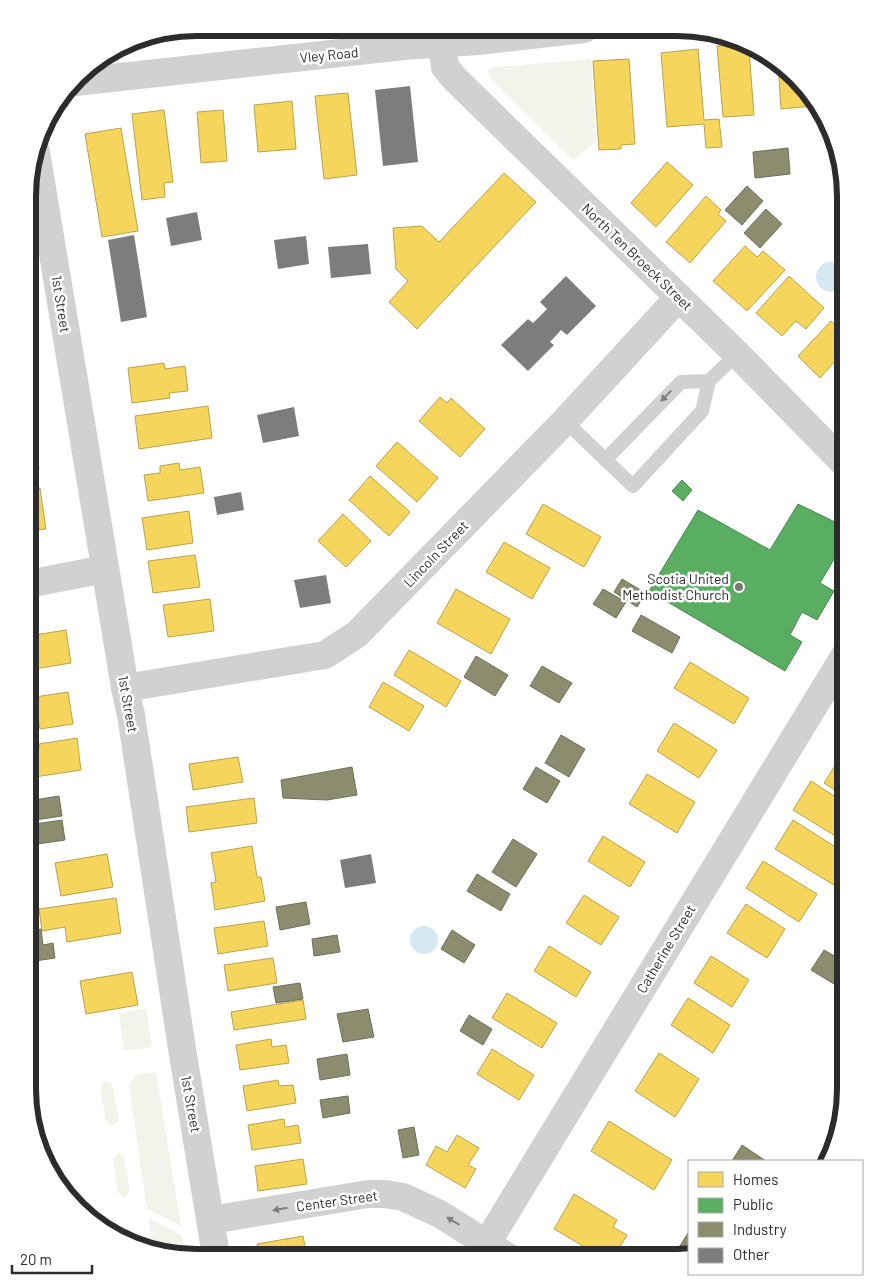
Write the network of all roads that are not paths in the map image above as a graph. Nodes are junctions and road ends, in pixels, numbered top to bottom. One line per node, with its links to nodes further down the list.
1 (517, 36): 2 (street, Vley Road)
2 (442, 43): 3 (street, Vley Road); 5 (street, North Ten Broeck Street)
3 (86, 81)
4 (39, 170): 11 (street, 1st Street)
5 (679, 297): 6 (street, North Ten Broeck Street); 8 (street, Lincoln Street)
6 (737, 354): 7 (lane); 9 (street, North Ten Broeck Street)
7 (709, 381): 10 (lane, one-way to 10); 10 (lane)
8 (565, 421): 10 (lane); 14 (street, Lincoln Street)
9 (837, 456)
10 (605, 460)
11 (105, 569): 12 (street); 14 (street, 1st Street)
12 (36, 582)
13 (836, 670): 18 (street, Catherine Street)
14 (125, 688): 15 (street, 1st Street)
15 (211, 1220): 16 (street, 1st Street); 17 (street, Center Street, one-way to 15)
16 (215, 1249)
17 (496, 1249)
18 (499, 1249)

